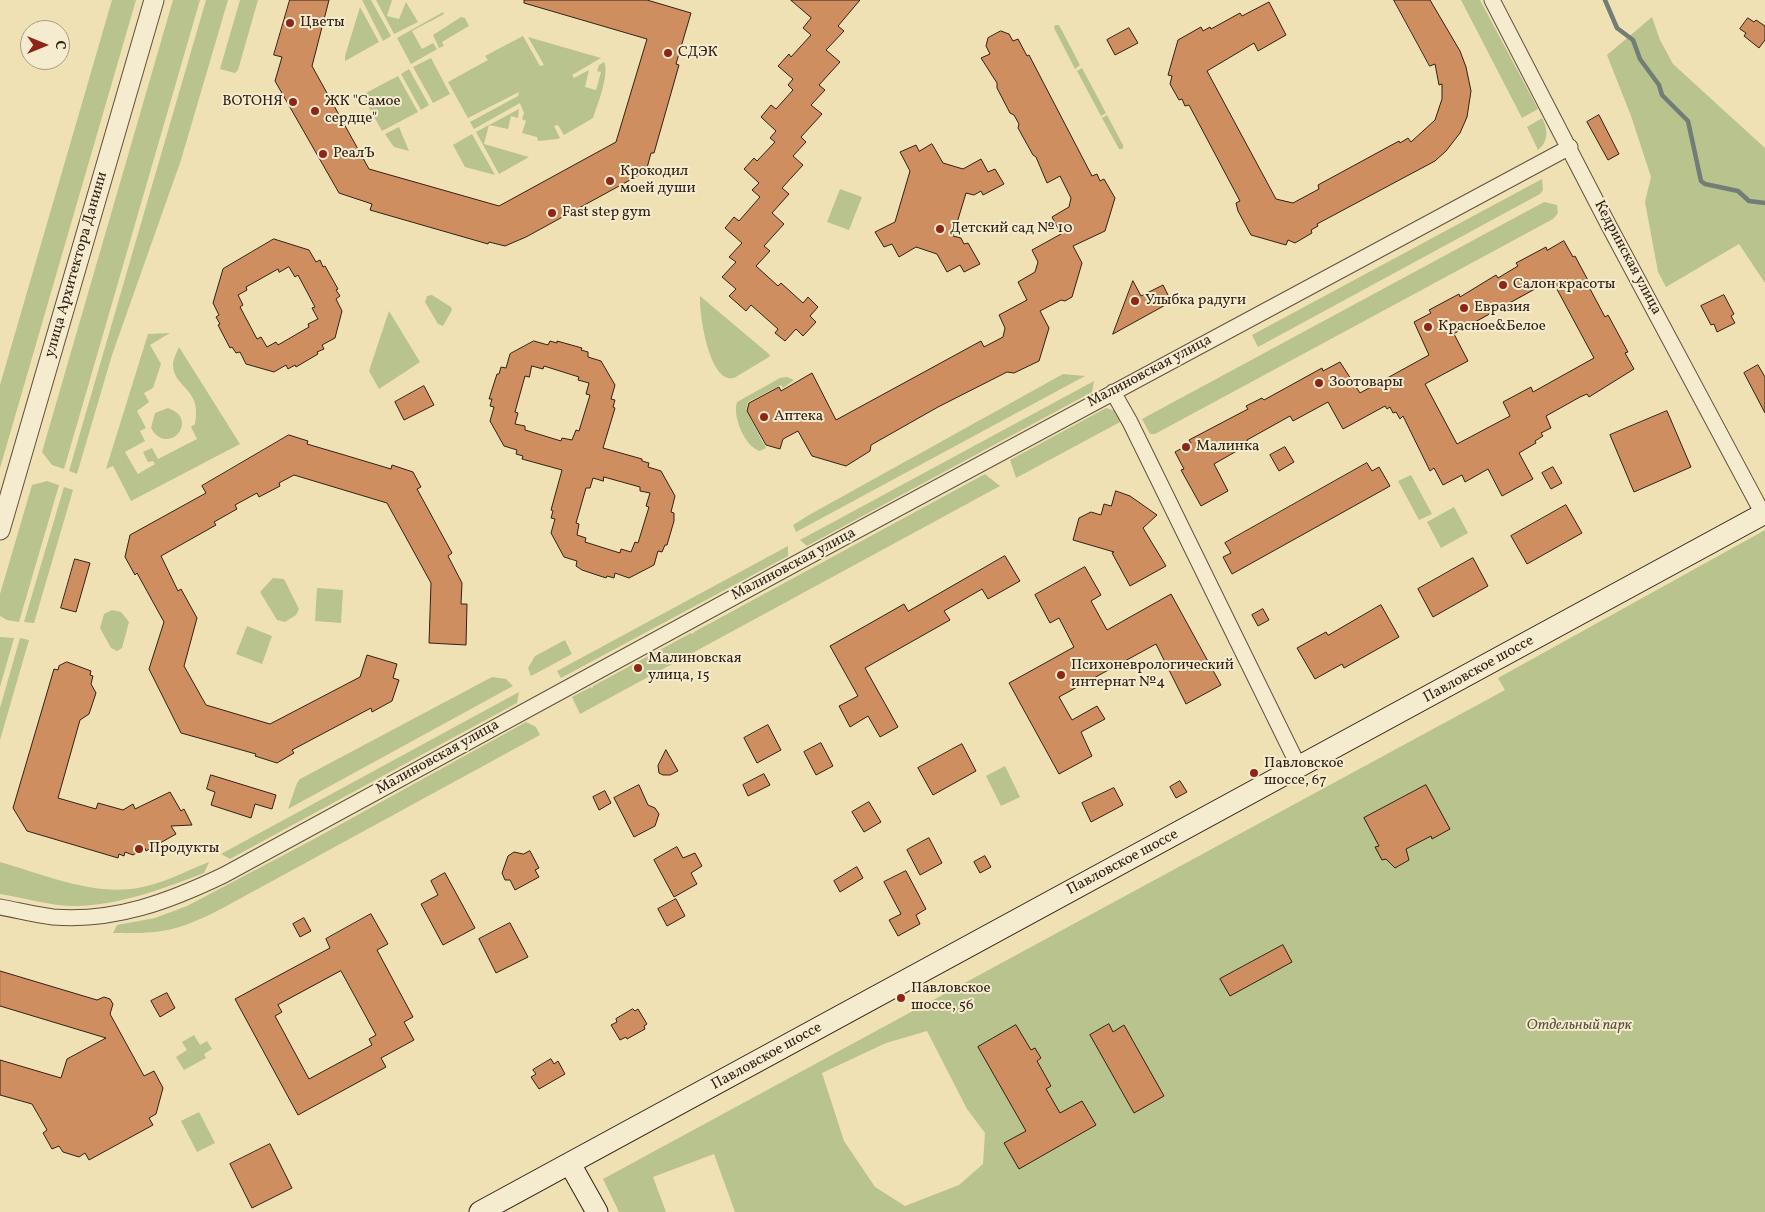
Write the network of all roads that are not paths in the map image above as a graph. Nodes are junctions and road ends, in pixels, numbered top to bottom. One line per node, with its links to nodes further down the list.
1 (154, 0): 6 (street, улица Архитектора Данини)
2 (1492, 0): 3 (street, Кедринская улица)
3 (1570, 147): 4 (street, Малиновская улица); 5 (street, Кедринская улица)
4 (1113, 392): 7 (street); 8 (street, Малиновская улица)
5 (1764, 514): 7 (main road, Павловское шоссе)
6 (0, 530)
7 (1299, 767): 9 (main road, Павловское шоссе)
8 (0, 907)
9 (570, 1164): 10 (main road, Павловское шоссе); 11 (main road)
10 (480, 1212)
11 (597, 1212)

